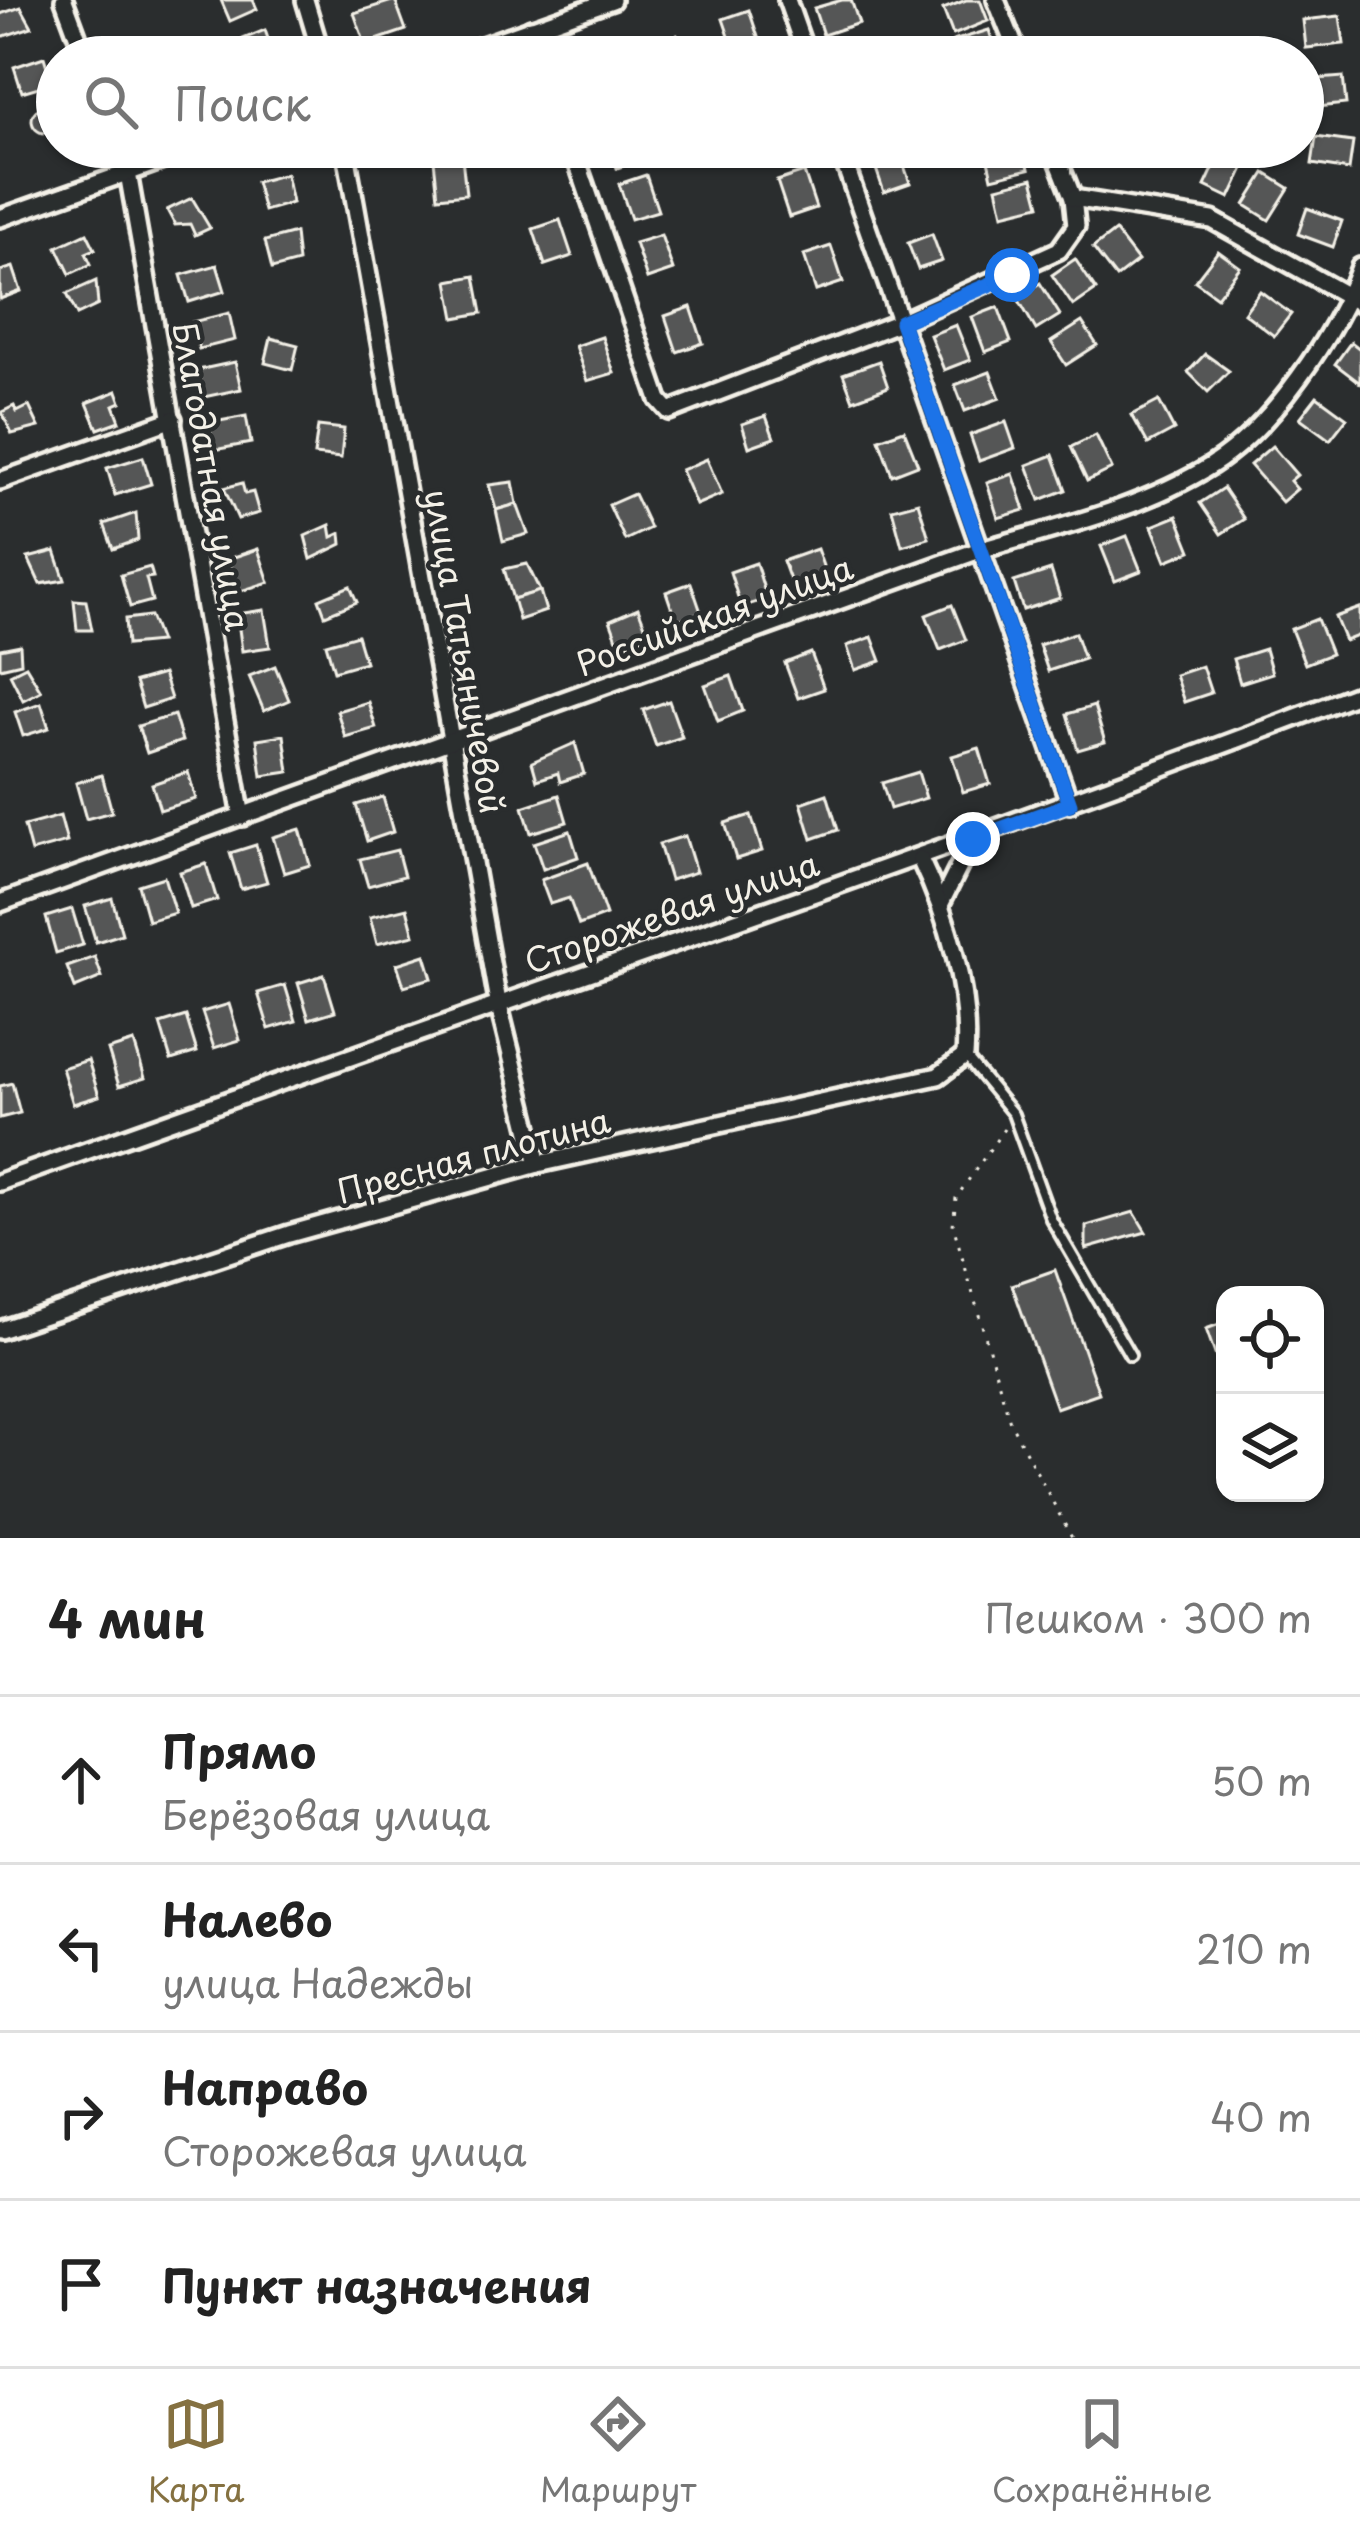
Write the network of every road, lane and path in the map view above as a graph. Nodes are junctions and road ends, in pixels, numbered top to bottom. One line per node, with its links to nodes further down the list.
1 (64, 0): 7 (street)
2 (305, 0): 8 (street)
3 (612, 0): 6 (street)
4 (787, 0): 11 (street)
5 (996, 0): 12 (street)
6 (531, 28): 9 (street); 10 (street)
7 (77, 36)
8 (316, 36)
9 (509, 36)
10 (534, 36)
11 (800, 36)
12 (1011, 36)
13 (126, 168): 19 (street, Благодатная улица)
14 (142, 168): 19 (street)
15 (349, 168): 29 (street, улица Татьяничевой)
16 (579, 168): 24 (street)
17 (846, 168): 24 (street)
18 (1062, 168): 20 (street)
19 (128, 173): 21 (street); 25 (street, Благодатная улица)
20 (1073, 198): 23 (street); 24 (street)
21 (0, 218)
22 (1360, 268): 23 (street, Российская улица)
23 (1354, 301): 27 (street, Российская улица)
24 (901, 322): 27 (street)
25 (173, 419): 26 (street); 31 (street, Благодатная улица)
26 (0, 481)
27 (977, 550): 29 (street, Российская улица); 30 (street)
28 (1360, 694): 30 (street, Сторожевая улица)
29 (453, 742): 31 (street, Российская улица); 36 (street, улица Татьяничевой)
30 (1070, 804): 32 (street, Сторожевая улица)
31 (242, 817): 35 (street, Российская улица)
32 (973, 839): 33 (street, Сторожевая улица); 34 (street)
33 (920, 859): 34 (street); 36 (street, Сторожевая улица)
34 (941, 903): 37 (street)
35 (0, 904)
36 (498, 1002): 39 (street, улица Татьяничевой); 40 (street, Сторожевая улица)
37 (965, 1056): 38 (lane); 39 (street, Пресная плотина)
38 (1013, 1114): 42 (lane); 43 (path)
39 (538, 1164): 41 (street, Пресная плотина)
40 (0, 1182)
41 (0, 1330)
42 (1130, 1355)
43 (1072, 1538)

